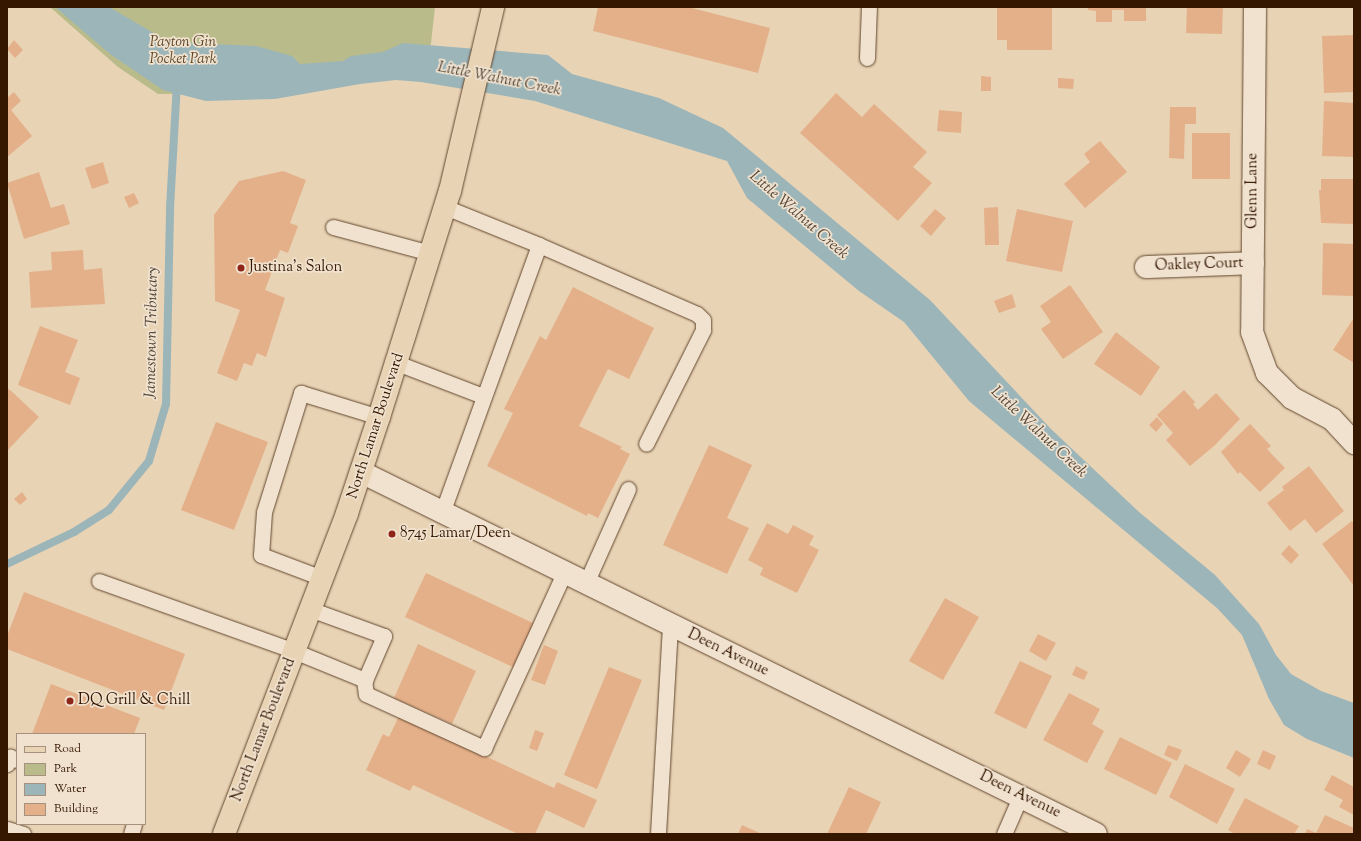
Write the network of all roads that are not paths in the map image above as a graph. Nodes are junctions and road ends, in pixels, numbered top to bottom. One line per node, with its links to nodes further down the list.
1 (493, 7): 5 (main road, North Lamar Boulevard)
2 (868, 7): 4 (lane)
3 (1255, 7): 9 (street, Glenn Lane)
4 (867, 58)
5 (447, 199): 7 (lane); 8 (main road, North Lamar Boulevard)
6 (333, 227): 8 (lane)
7 (540, 245): 12 (lane); 15 (lane)
8 (430, 253): 11 (main road, North Lamar Boulevard)
9 (1253, 263): 10 (street, Oakley Court); 14 (street, Glenn Lane)
10 (1146, 266)
11 (397, 363): 12 (lane); 13 (main road, North Lamar Boulevard)
12 (483, 396): 18 (lane)
13 (379, 416): 16 (main road, North Lamar Boulevard); 20 (lane)
14 (1354, 443)
15 (646, 444)
16 (361, 472): 18 (street, Deen Avenue); 20 (main road, North Lamar Boulevard)
17 (628, 489): 22 (lane)
18 (442, 513): 19 (street, Deen Avenue)
19 (564, 573): 22 (street, Deen Avenue); 26 (lane)
20 (322, 578): 23 (main road, North Lamar Boulevard)
21 (99, 580): 25 (lane)
22 (586, 583): 24 (street, Deen Avenue)
23 (310, 609): 25 (main road, North Lamar Boulevard); 26 (lane)
24 (670, 625): 27 (street, Deen Avenue); 31 (lane)
25 (294, 651): 26 (lane); 30 (main road, North Lamar Boulevard)
26 (364, 680)
27 (1021, 795): 32 (lane); 33 (street, Deen Avenue)
28 (7, 829): 29 (lane)
29 (23, 834)
30 (224, 834)
31 (658, 834)
32 (1004, 834)
33 (1096, 834)

